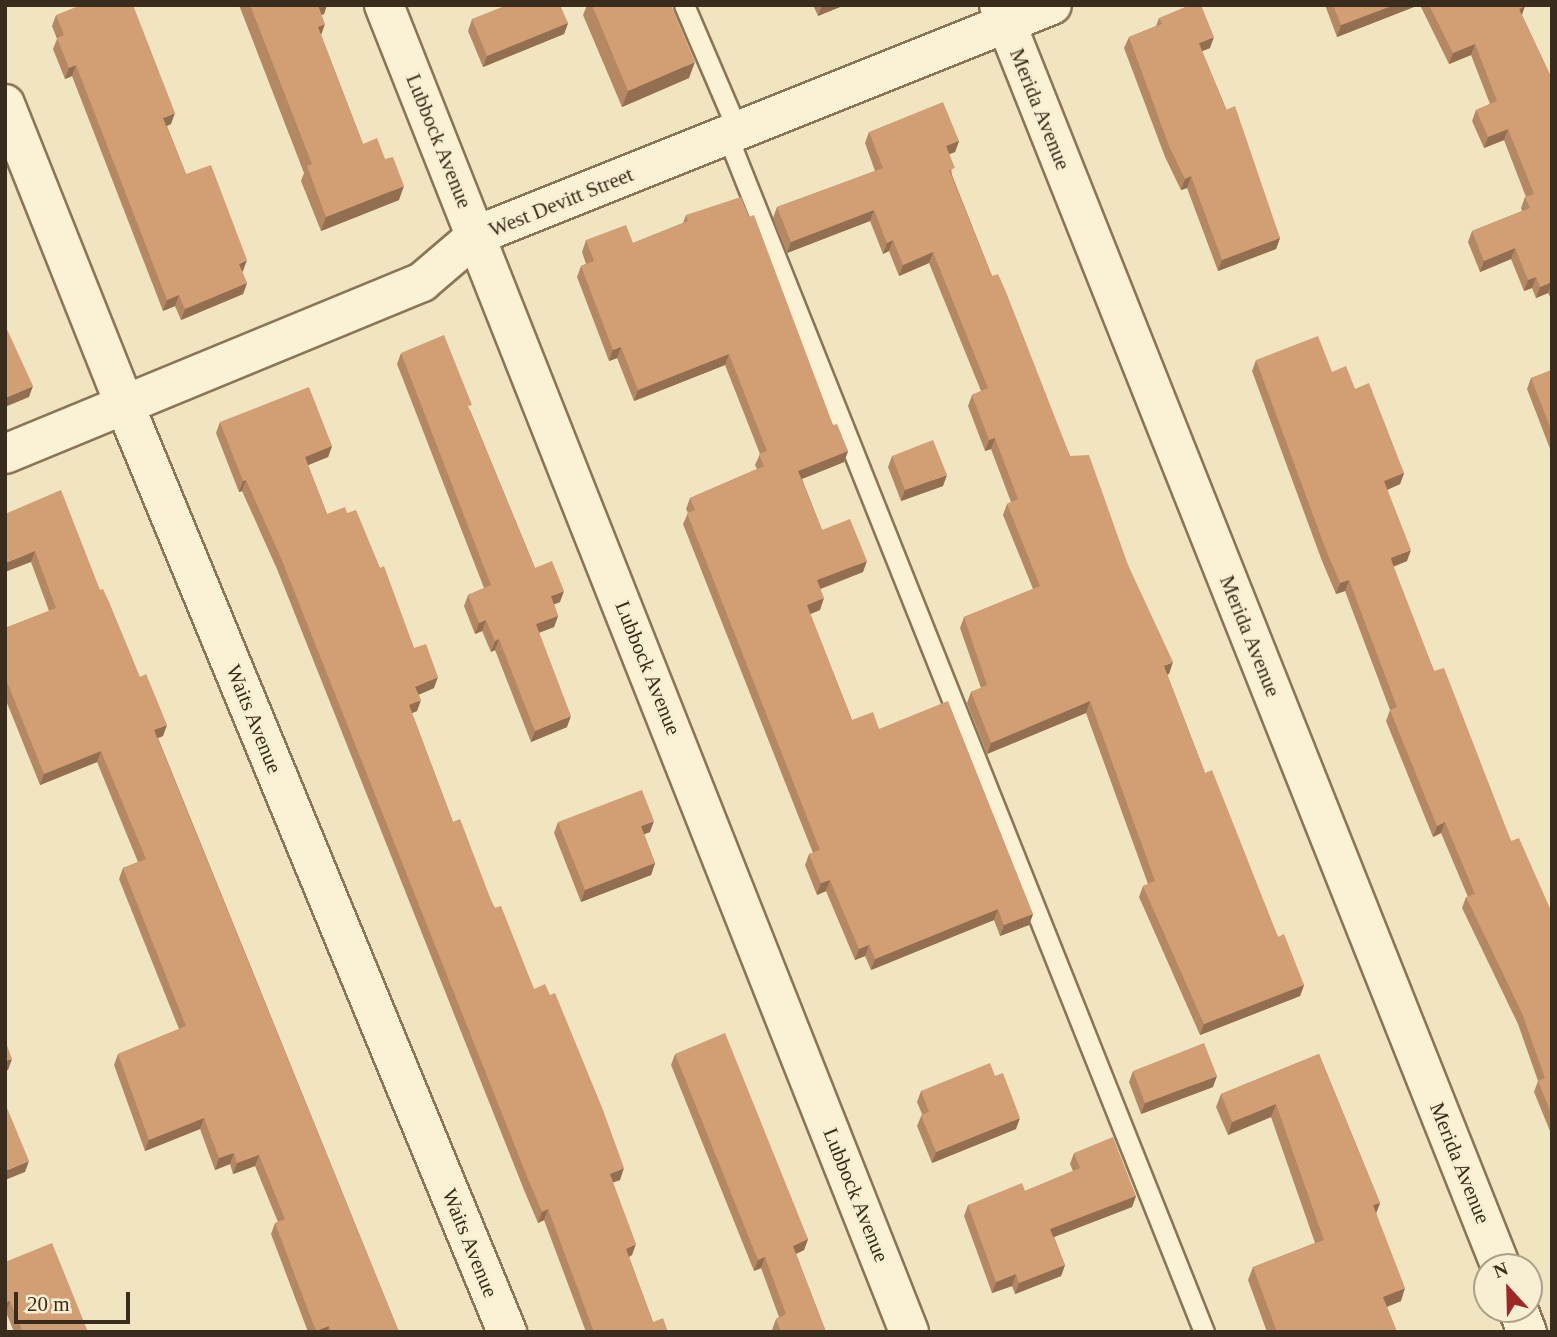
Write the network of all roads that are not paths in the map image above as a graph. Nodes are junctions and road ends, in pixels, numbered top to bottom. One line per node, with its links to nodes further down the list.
1 (384, 5): 7 (street, Lubbock Avenue)
2 (684, 5): 6 (lane)
3 (1052, 5): 4 (street, West Devitt Street)
4 (1002, 14): 6 (street, West Devitt Street); 10 (street, Merida Avenue)
5 (5, 104): 8 (street, Waits Avenue)
6 (733, 133): 7 (street, West Devitt Street); 13 (lane)
7 (477, 235): 8 (street, West Devitt Street); 12 (street, Lubbock Avenue)
8 (125, 406): 9 (street, West Devitt Street); 11 (street, Waits Avenue)
9 (5, 454)
10 (1496, 1253)
11 (507, 1332)
12 (909, 1332)
13 (1204, 1332)

